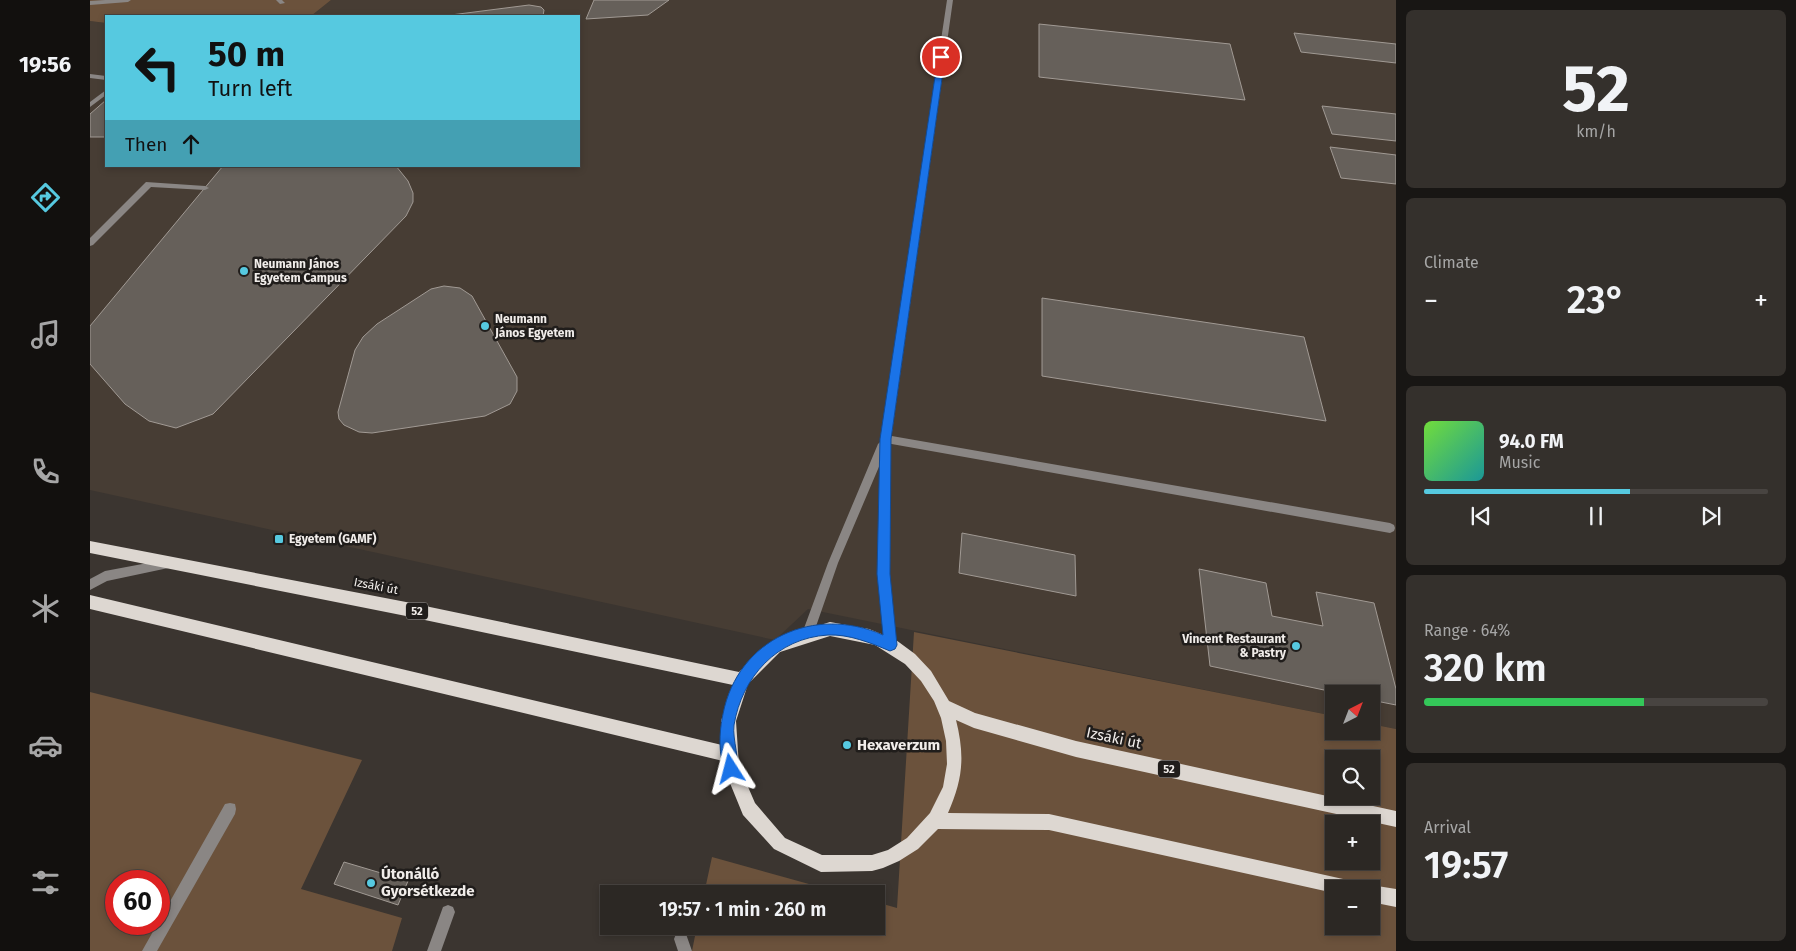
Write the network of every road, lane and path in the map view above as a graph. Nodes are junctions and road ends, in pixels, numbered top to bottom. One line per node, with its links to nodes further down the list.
1 (128, 0): 3 (street)
2 (950, 0): 10 (street)
3 (90, 2)
4 (90, 76): 5 (street)
5 (105, 78)
6 (105, 93): 7 (street)
7 (90, 105)
8 (205, 188): 9 (street)
9 (90, 243)
10 (886, 439): 11 (street); 16 (street); 17 (street)
11 (1390, 528)
12 (90, 547): 13 (main road, Izsáki út / 52)
13 (175, 563): 14 (street); 18 (main road, Izsáki út / 52)
14 (90, 585)
15 (90, 602): 20 (main road)
16 (809, 632): 17 (main road); 18 (main road)
17 (890, 645): 19 (main road)
18 (742, 680): 20 (main road)
19 (945, 708): 22 (main road, Izsáki út / 52); 23 (main road)
20 (728, 754): 23 (main road)
21 (230, 809): 28 (street)
22 (1396, 819)
23 (935, 821): 24 (main road)
24 (1325, 883)
25 (1380, 895): 26 (main road)
26 (1396, 898)
27 (448, 912): 29 (street)
28 (149, 951)
29 (434, 951)

